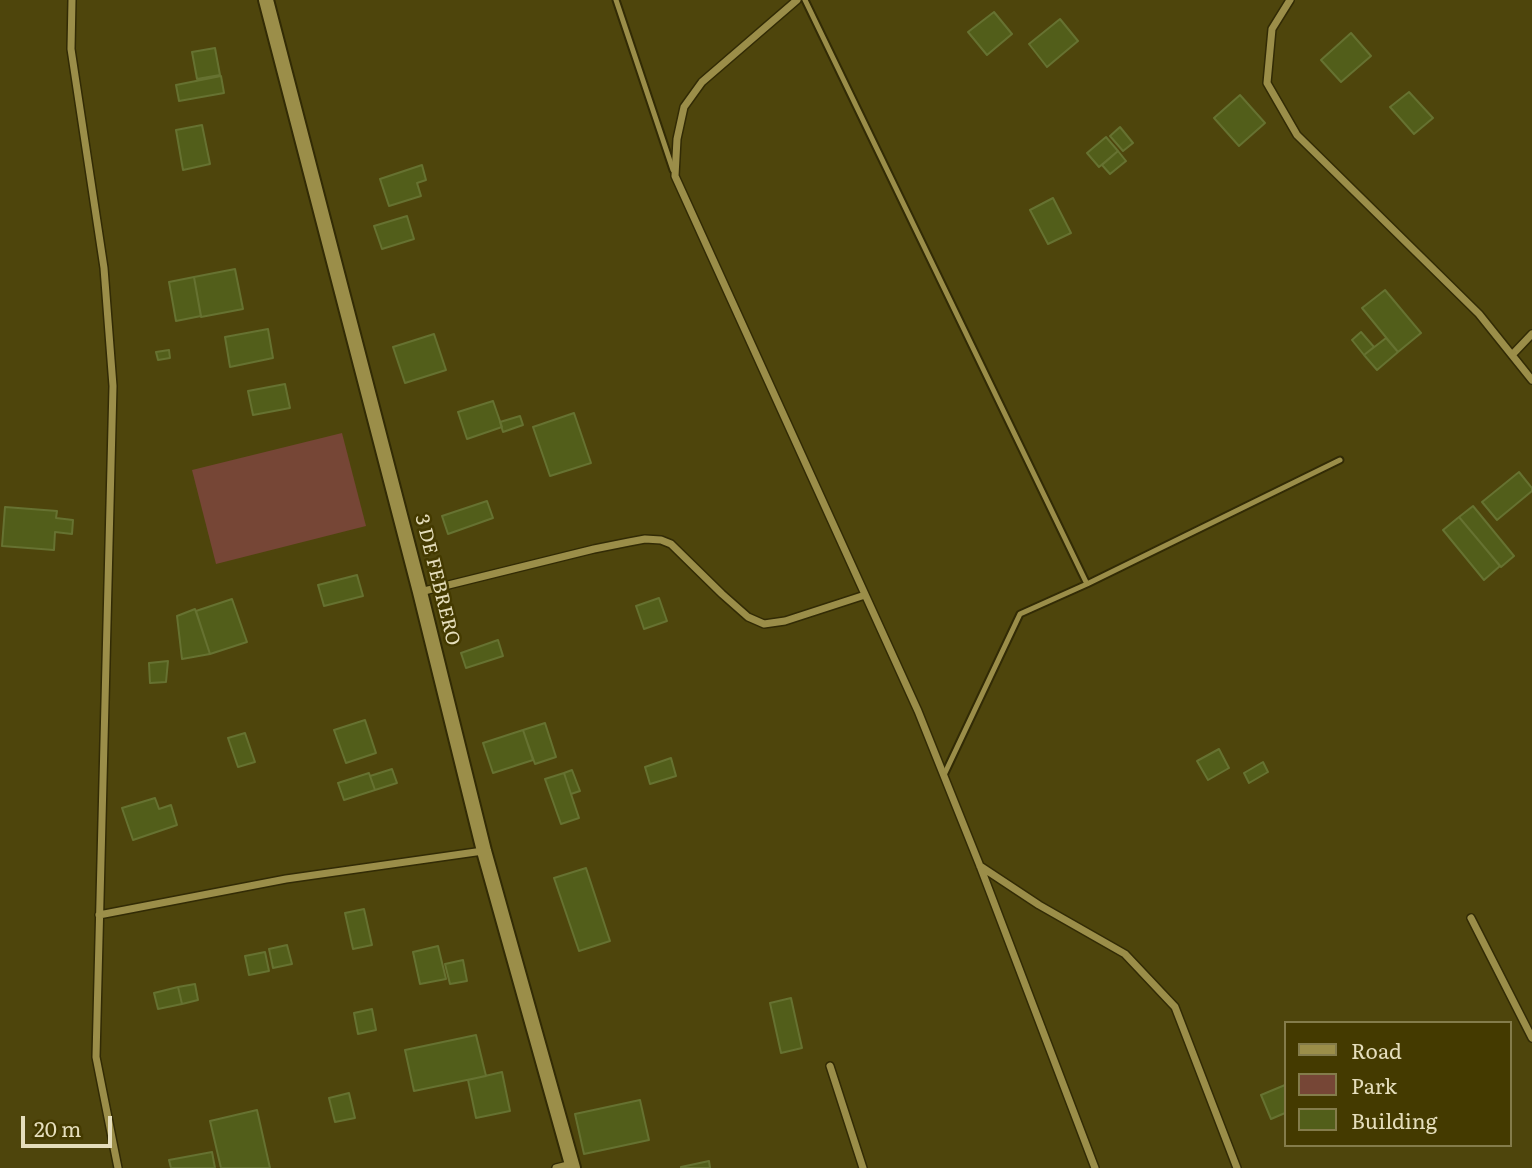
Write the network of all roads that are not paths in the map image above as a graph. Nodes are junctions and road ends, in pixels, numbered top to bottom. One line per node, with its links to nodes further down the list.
1 (72, 0): 18 (street)
2 (266, 0): 13 (street, 3 DE FEBRERO)
3 (616, 0): 7 (lane)
4 (797, 0): 7 (street)
5 (805, 0): 12 (lane)
6 (1290, 0): 9 (street)
7 (676, 176): 14 (street)
8 (1532, 334): 9 (street)
9 (1512, 355): 10 (street)
10 (1532, 380)
11 (1340, 460): 12 (lane)
12 (1087, 584): 15 (lane)
13 (420, 592): 14 (street); 16 (street, 3 DE FEBRERO)
14 (865, 595): 15 (street)
15 (944, 775): 17 (street)
16 (484, 851): 18 (street); 22 (street, 3 DE FEBRERO)
17 (980, 866): 26 (street); 27 (street)
18 (99, 915): 23 (street)
19 (1471, 918): 20 (street)
20 (1532, 1038)
21 (830, 1066): 25 (street)
22 (573, 1166): 24 (street)
23 (118, 1168)
24 (556, 1168)
25 (863, 1168)
26 (1095, 1168)
27 (1237, 1168)

